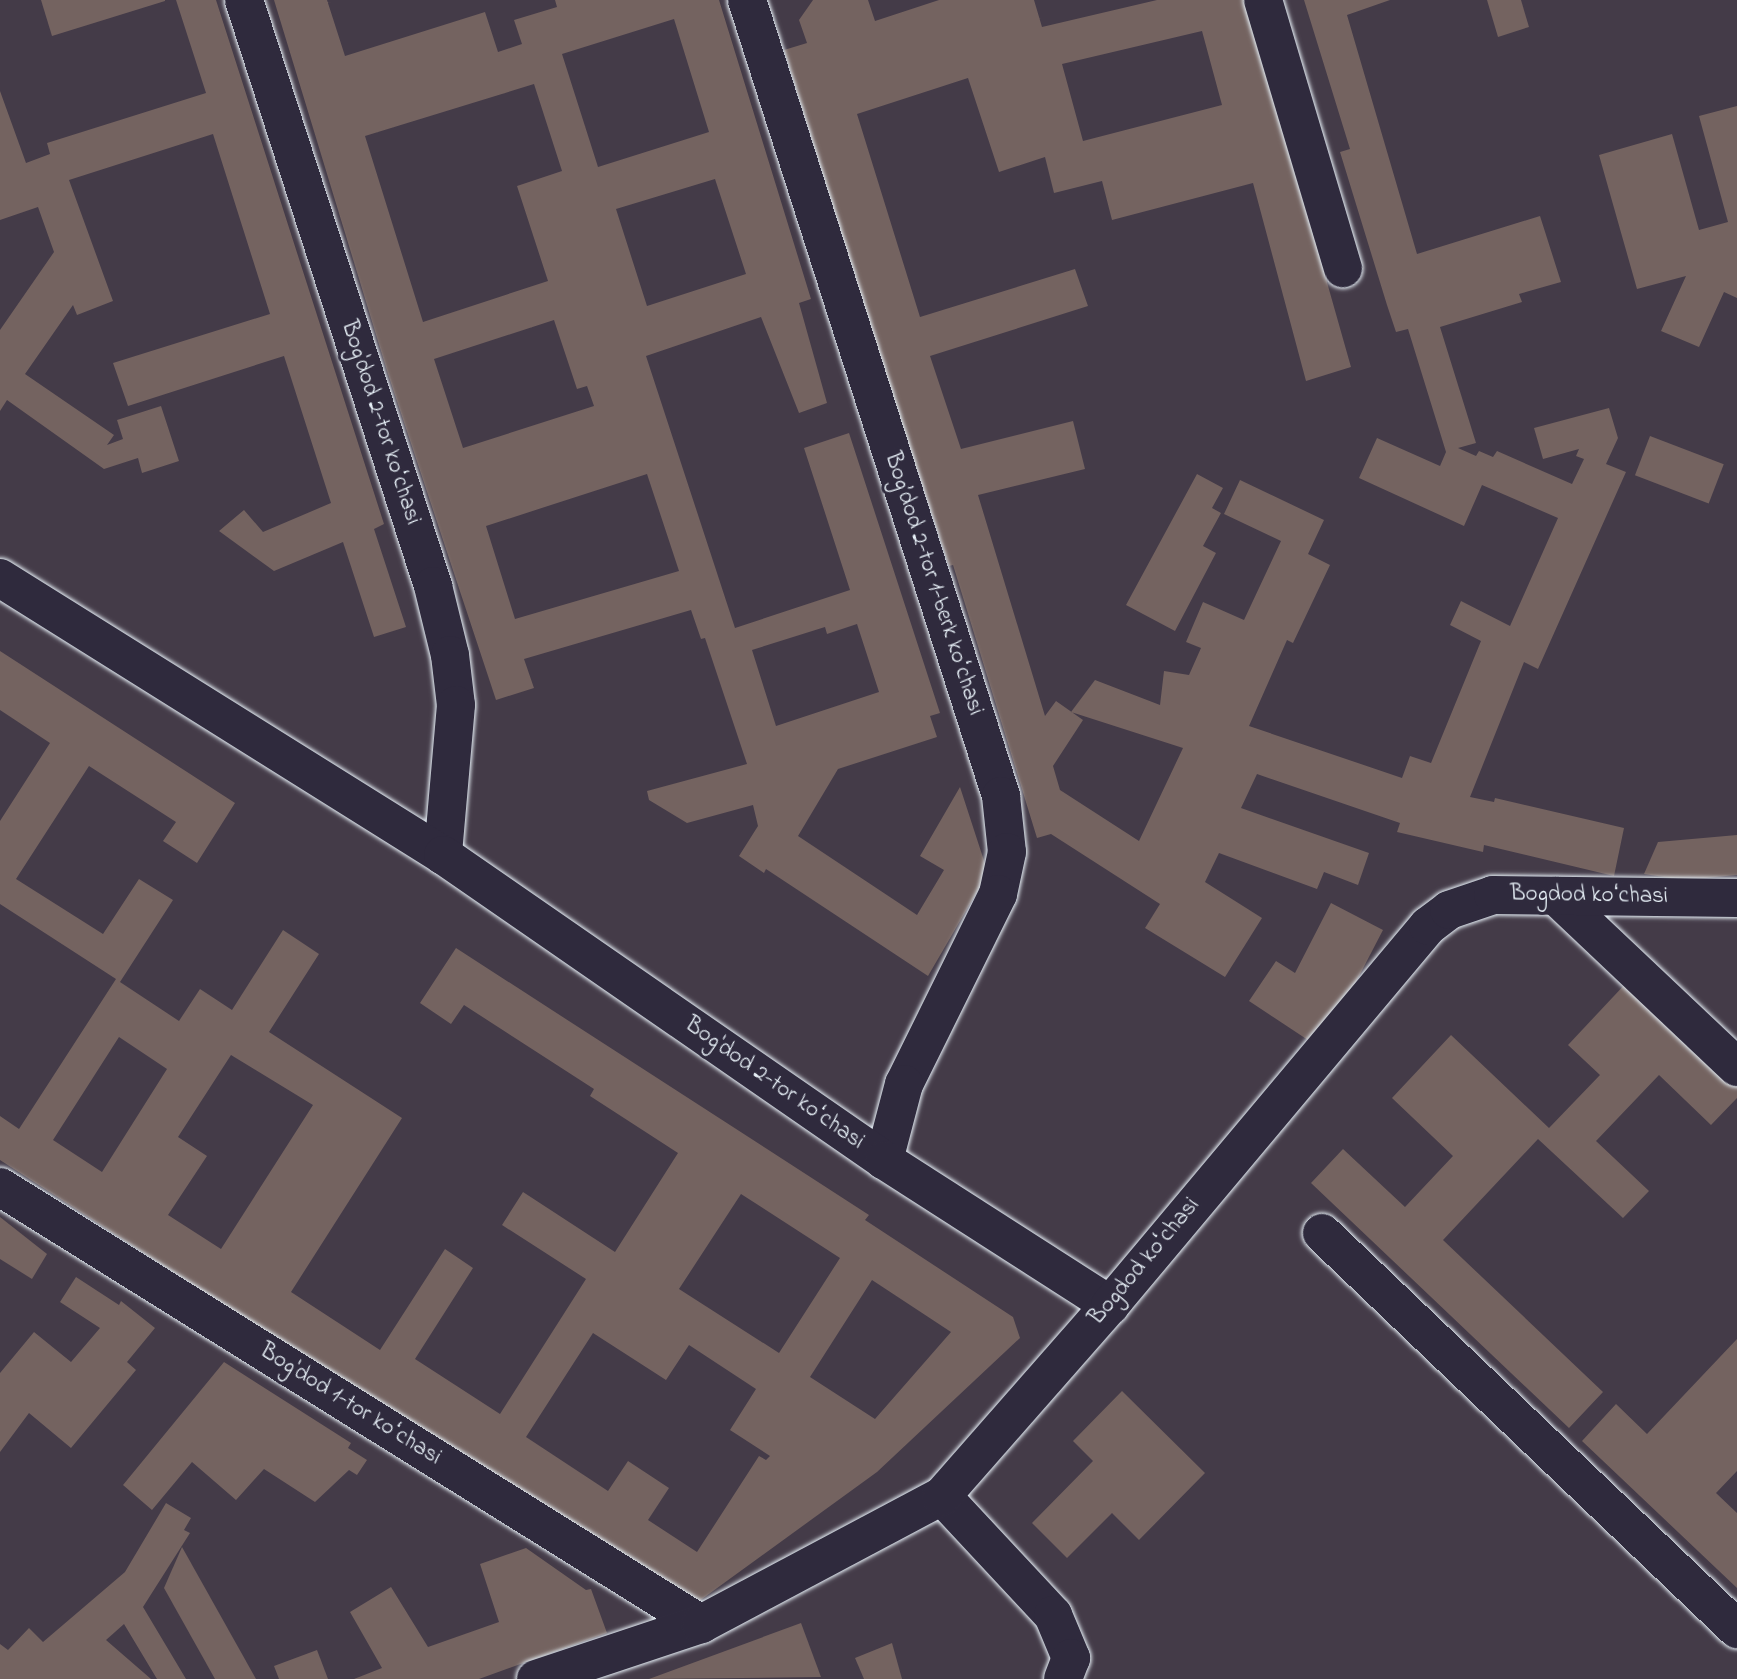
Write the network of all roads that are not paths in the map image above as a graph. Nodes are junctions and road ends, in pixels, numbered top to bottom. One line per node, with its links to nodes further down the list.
1 (244, 0): 6 (street, Bog'dod 2-tor koʻchasi)
2 (747, 0): 10 (street, Bogʼdod 2-tor 1-berk koʻchasi)
3 (1262, 0): 4 (street)
4 (1343, 268)
5 (0, 578): 6 (street, Bog'dod 2-tor koʻchasi)
6 (443, 855): 10 (street, Bog'dod 2-tor koʻchasi)
7 (1556, 896): 8 (street, Bogdod koʻchasi); 9 (street); 13 (street, Bogdod koʻchasi)
8 (1737, 898)
9 (1737, 1067)
10 (884, 1160): 13 (street, Bog'dod 2-tor koʻchasi)
11 (0, 1187): 15 (street, Bog'dod 1-tor koʻchasi)
12 (1322, 1233): 16 (street)
13 (1110, 1305): 14 (street, Bogdod koʻchasi)
14 (942, 1496): 15 (street, Bogdod koʻchasi); 18 (street)
15 (701, 1624): 17 (street, Bogdod koʻchasi)
16 (1737, 1629)
17 (536, 1679)
18 (1063, 1679)

